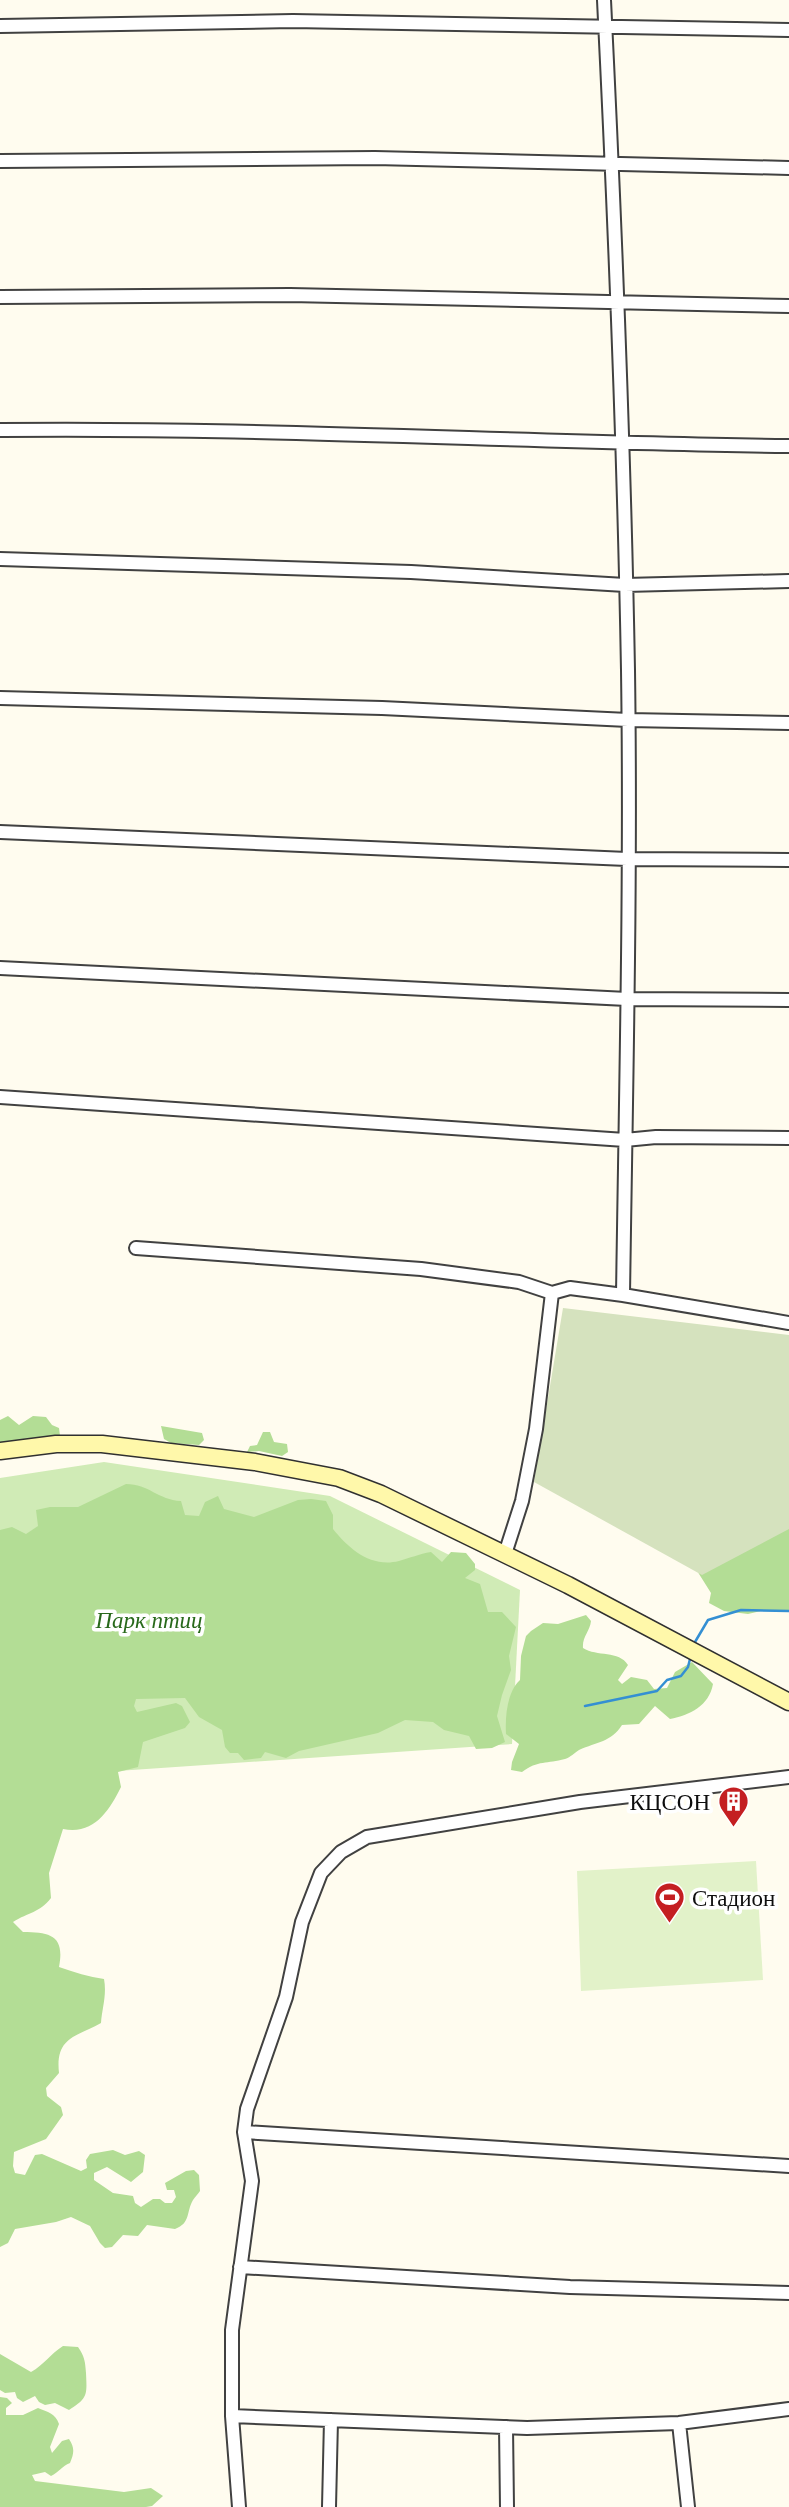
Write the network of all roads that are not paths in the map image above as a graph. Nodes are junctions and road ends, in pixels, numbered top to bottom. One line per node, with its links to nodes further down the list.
1 (604, 0): 3 (street)
2 (0, 26): 3 (street)
3 (605, 27): 4 (street); 6 (street)
4 (789, 30)
5 (0, 161): 6 (street)
6 (612, 165): 7 (street); 9 (street)
7 (789, 168)
8 (0, 297): 9 (street)
9 (617, 302): 10 (street); 12 (street)
10 (789, 306)
11 (0, 430): 12 (street)
12 (621, 444): 13 (street); 16 (street)
13 (789, 446)
14 (0, 559): 16 (street)
15 (789, 582): 16 (street)
16 (625, 585): 18 (street)
17 (0, 698): 18 (street)
18 (628, 720): 19 (street); 21 (street)
19 (789, 723)
20 (0, 832): 21 (street)
21 (627, 859): 22 (street); 24 (street)
22 (789, 860)
23 (0, 968): 24 (street)
24 (627, 999): 25 (street); 28 (street)
25 (789, 1000)
26 (0, 1097): 28 (street)
27 (789, 1138): 28 (street)
28 (625, 1140): 31 (street)
29 (136, 1248): 30 (street)
30 (552, 1293): 31 (street); 34 (street)
31 (623, 1294): 32 (street)
32 (789, 1323)
33 (0, 1451): 34 (main road)
34 (505, 1555): 35 (main road)
35 (789, 1702)
36 (789, 1777): 37 (street)
37 (244, 2132): 38 (street); 39 (street)
38 (789, 2166)
39 (240, 2267): 40 (street); 42 (street)
40 (789, 2292)
41 (789, 2409): 44 (street)
42 (232, 2416): 43 (street); 46 (street)
43 (331, 2420): 45 (street); 47 (street)
44 (679, 2423): 45 (street); 49 (street)
45 (506, 2427): 48 (street)
46 (239, 2507)
47 (329, 2507)
48 (507, 2507)
49 (688, 2507)

